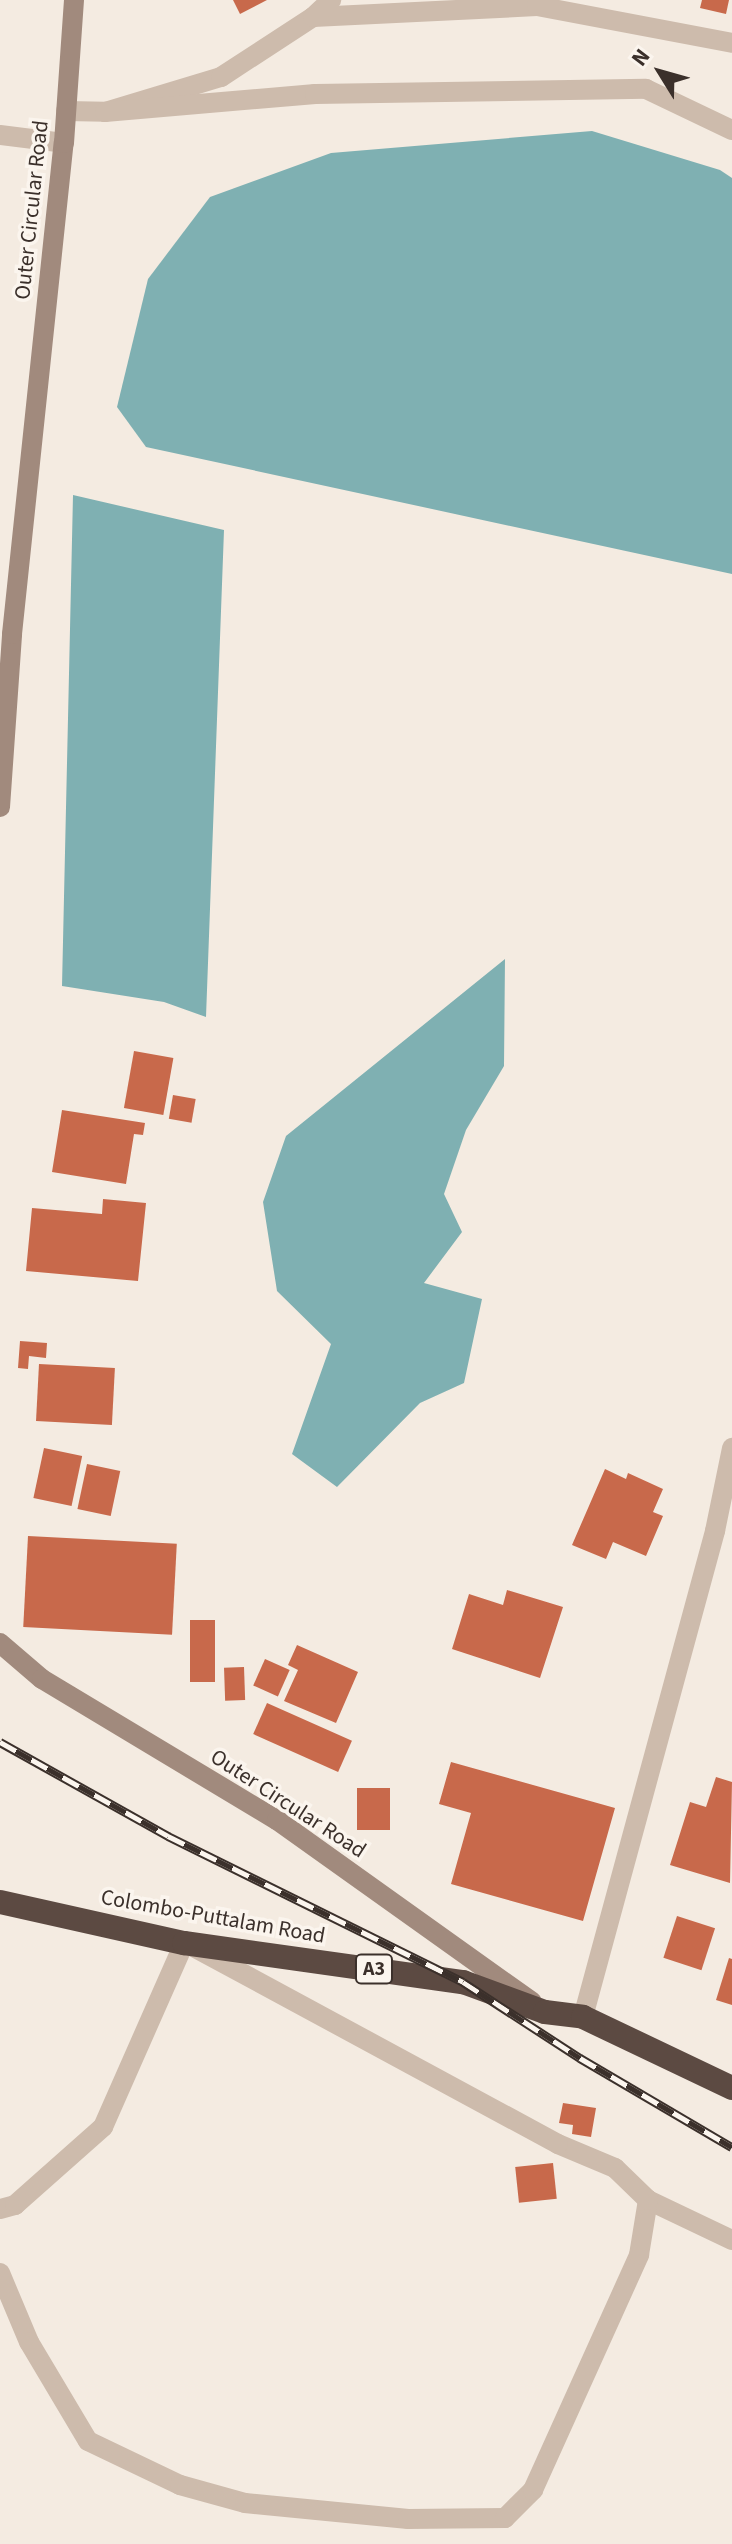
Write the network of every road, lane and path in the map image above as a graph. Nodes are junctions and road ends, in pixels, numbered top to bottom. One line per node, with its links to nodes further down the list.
1 (74, 0): 5 (street, Outer Circular Road)
2 (331, 0): 3 (street)
3 (313, 17): 4 (street); 6 (street)
4 (732, 43)
5 (66, 111): 6 (street); 9 (street, Outer Circular Road)
6 (105, 112): 7 (street)
7 (732, 130)
8 (0, 135): 9 (street)
9 (64, 143): 10 (street, Outer Circular Road)
10 (6, 633): 11 (street, Outer Circular Road)
11 (0, 807)
12 (732, 1448): 17 (street)
13 (0, 1643): 16 (street, Outer Circular Road)
14 (0, 1902): 15 (highway, Colombo-Puttalam Road / A3)
15 (184, 1943): 16 (highway, Colombo-Puttalam Road / A3); 19 (street); 20 (street)
16 (545, 2012): 17 (highway, Colombo-Puttalam Road / A3)
17 (583, 2017): 18 (highway, Colombo-Puttalam Road / A3)
18 (732, 2088)
19 (648, 2200): 21 (street); 22 (street)
20 (0, 2209)
21 (732, 2240)
22 (0, 2273)

